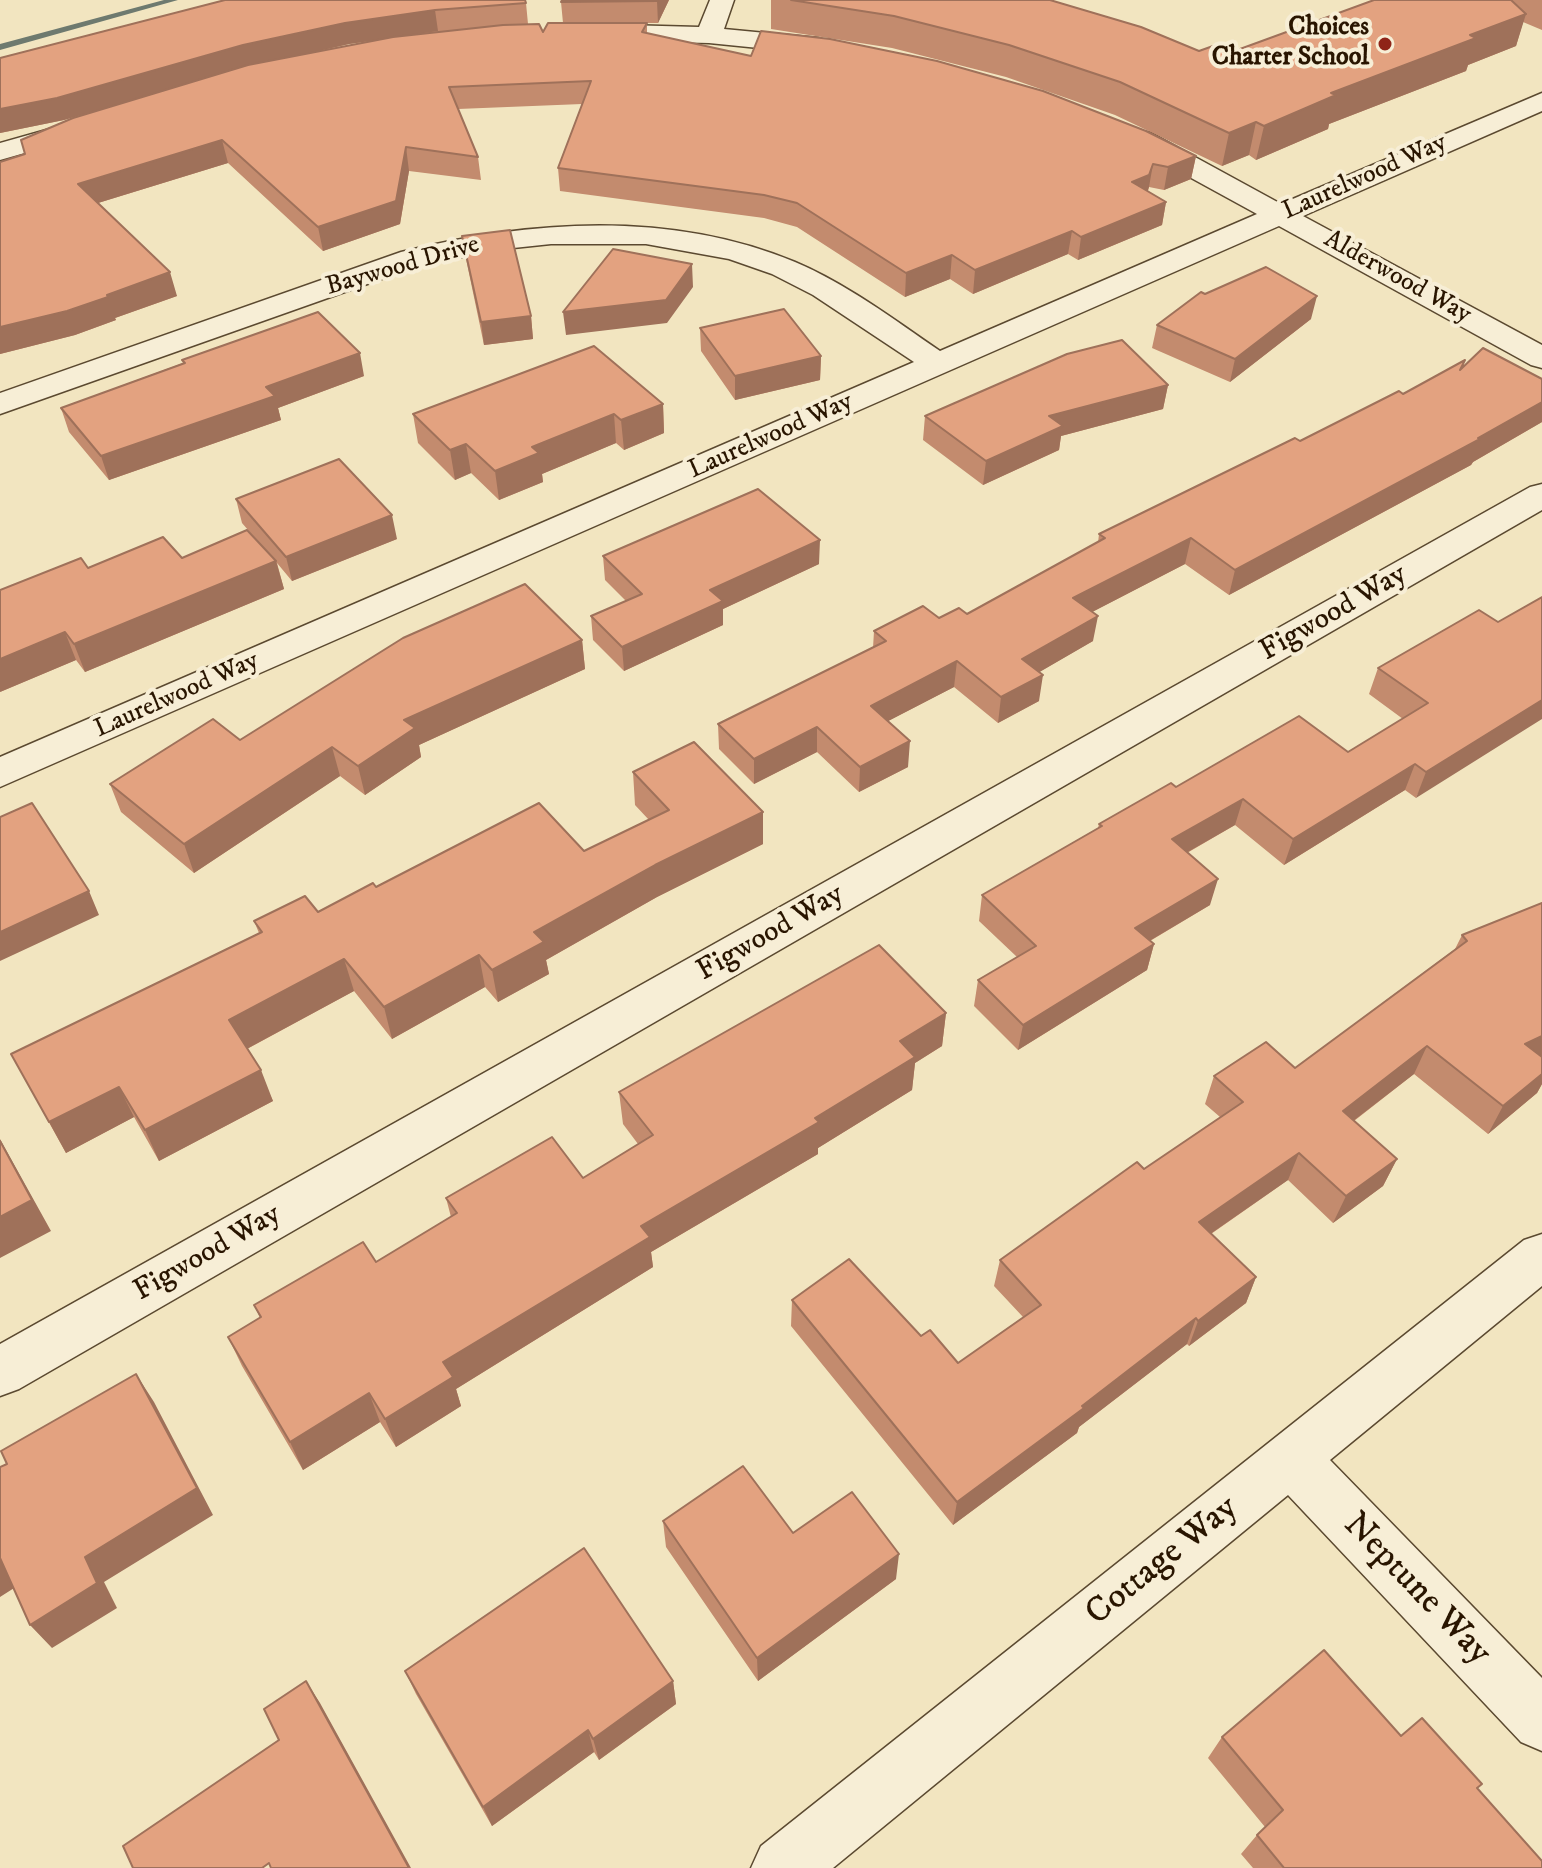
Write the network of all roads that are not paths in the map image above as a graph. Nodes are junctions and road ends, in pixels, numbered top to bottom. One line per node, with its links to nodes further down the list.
1 (722, 0): 3 (street)
2 (566, 33): 3 (street)
3 (709, 35): 4 (street)
4 (847, 50)
5 (1542, 101): 9 (street, Laurelwood Way)
6 (105, 121): 8 (street)
7 (1112, 126): 9 (street, Alderwood Way)
8 (0, 152)
9 (1281, 215): 10 (street, Alderwood Way); 11 (street, Laurelwood Way)
10 (1542, 358)
11 (937, 364): 12 (street, Baywood Drive); 14 (street, Laurelwood Way)
12 (0, 404)
13 (1542, 495): 16 (street, Figwood Way)
14 (0, 773)
15 (1542, 1256): 17 (street, Cottage Way)
16 (0, 1372)
17 (1291, 1459): 18 (street, Neptune Way); 19 (street, Cottage Way)
18 (1542, 1721)
19 (783, 1868)

